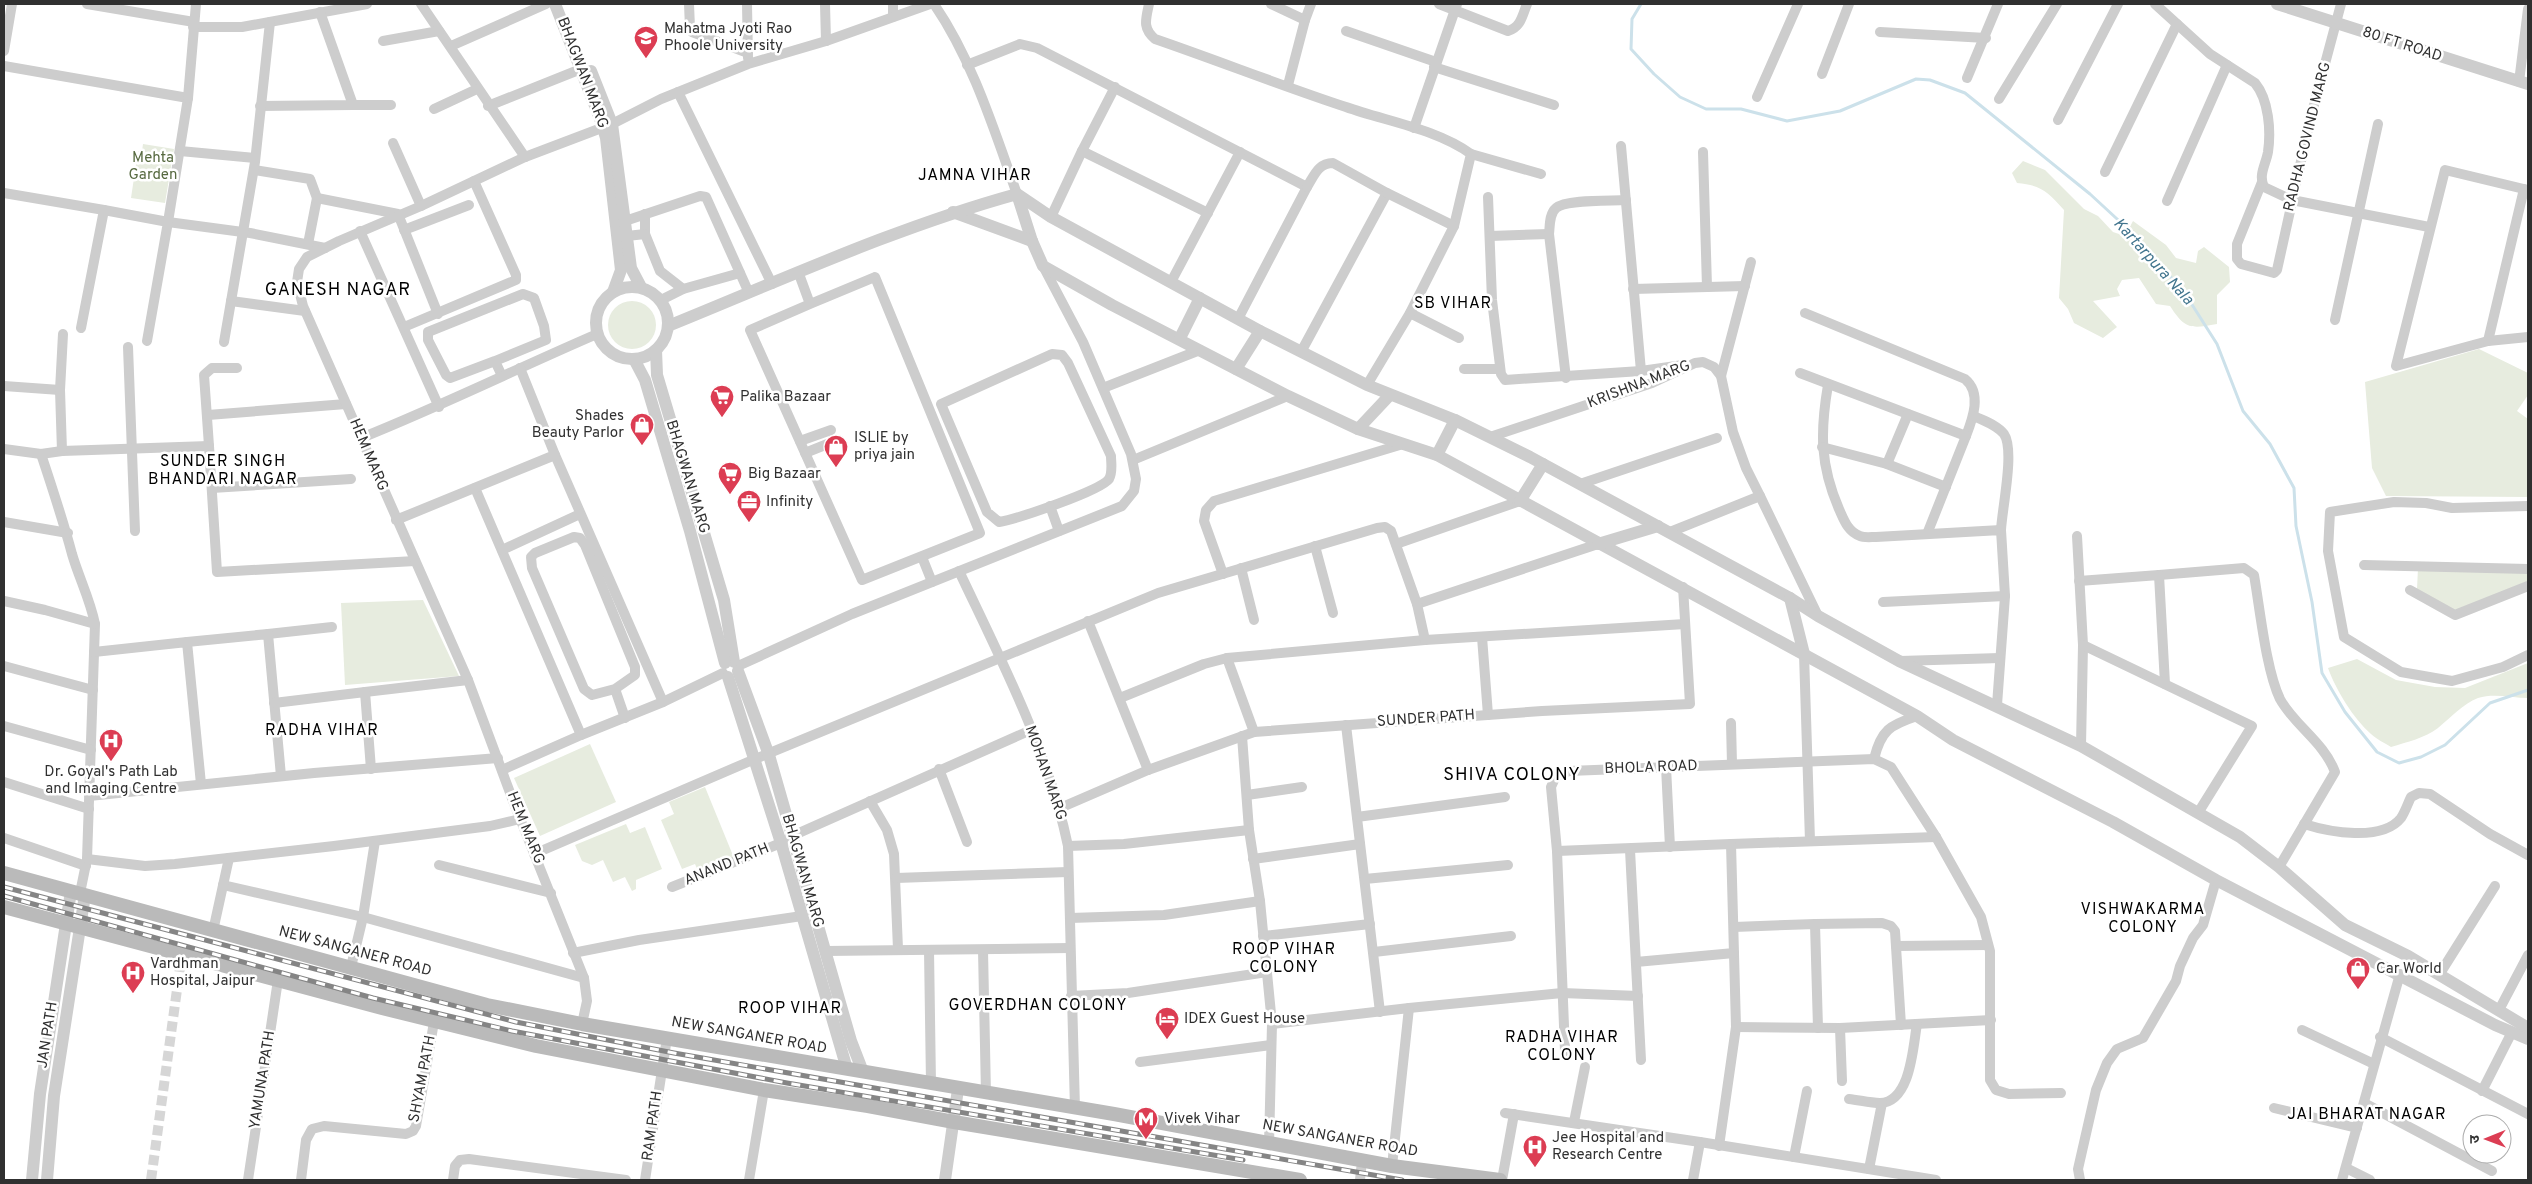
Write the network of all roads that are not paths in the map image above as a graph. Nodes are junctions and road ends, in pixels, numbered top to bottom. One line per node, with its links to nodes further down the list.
1 (12, 4): 44 (street)
2 (87, 4): 36 (street)
3 (196, 4): 36 (street)
4 (367, 4): 30 (street)
5 (421, 4): 37 (street)
6 (546, 4): 43 (street)
7 (555, 4): 50 (street, BHAGWAN MARG)
8 (564, 4): 69 (street, BHAGWAN MARG)
9 (689, 4): 45 (street)
10 (747, 4): 45 (street)
11 (825, 4): 42 (street)
12 (892, 4): 31 (street)
13 (930, 4): 31 (street, HEM MARG)
14 (934, 4): 46 (street)
15 (1149, 4): 54 (street)
16 (1271, 4): 32 (street)
17 (1311, 4): 32 (street)
18 (1439, 4): 28 (street)
19 (1527, 4): 28 (street)
20 (1798, 4): 58 (street)
21 (1849, 4): 51 (street)
22 (1998, 4): 40 (street)
23 (2057, 4): 60 (street)
24 (2118, 4): 67 (street)
25 (2155, 4): 34 (street)
26 (2277, 4): 35 (street, 80 FT ROAD)
27 (2341, 4): 35 (street, RADHA GOVIND MARG)
28 (1456, 7): 47 (street)
29 (2528, 8): 53 (street)
30 (320, 12): 33 (street); 61 (street)
31 (893, 17): 42 (street, HEM MARG)
32 (1305, 20): 54 (street)
33 (270, 22): 36 (street); 63 (street)
34 (2176, 24): 48 (street); 81 (street)
35 (2336, 24): 53 (street, 80 FT ROAD); 94 (street, RADHA GOVIND MARG)
36 (194, 25): 59 (street)
37 (439, 31): 41 (street); 43 (street)
38 (1346, 31): 47 (street)
39 (1880, 32): 40 (street)
40 (1986, 38): 52 (street)
41 (383, 41)
42 (826, 41): 45 (street, HEM MARG)
43 (451, 46): 56 (street)
44 (4, 51)
45 (748, 58): 57 (street, HEM MARG)
46 (967, 65): 55 (street); 89 (street)
47 (1435, 65): 65 (street); 70 (street)
48 (2226, 65): 84 (street); 93 (street)
49 (4, 66): 59 (street)
50 (581, 69): 64 (street); 69 (street, BHAGWAN MARG)
51 (1822, 74)
52 (1967, 78)
53 (2524, 83)
54 (1288, 86): 70 (street)
55 (1115, 87): 74 (street); 75 (street)
56 (477, 89): 64 (street); 66 (street)
57 (678, 92): 69 (street, HEM MARG); 123 (street)
58 (1757, 97)
59 (188, 98): 73 (street)
60 (1999, 99)
61 (353, 105): 62 (street); 63 (street)
62 (391, 105)
63 (260, 106): 79 (street)
64 (488, 106): 78 (street)
65 (1554, 106)
66 (434, 109)
67 (2058, 120)
68 (2378, 124): 100 (street)
69 (608, 126): 78 (street, HEM MARG); 104 (street, BHAGWAN MARG); 129 (street, BHAGWAN MARG)
70 (1414, 128): 77 (street)
71 (393, 143): 95 (street)
72 (1621, 146): 92 (street)
73 (180, 151): 79 (street); 105 (street)
74 (1082, 151): 99 (street); 103 (street)
75 (1240, 152): 85 (street); 99 (street)
76 (1703, 152): 124 (street)
77 (1471, 154): 82 (street); 106 (street)
78 (524, 157): 83 (street, HEM MARG)
79 (255, 158): 80 (street)
80 (254, 170): 91 (street); 110 (street)
81 (2105, 172)
82 (1540, 174)
83 (474, 180): 95 (street, HEM MARG); 137 (street)
84 (2262, 182): 94 (street); 94 (street, RADHA GOVIND MARG)
85 (1307, 187): 88 (street); 139 (street)
86 (2526, 190): 107 (street); 151 (street)
87 (4, 193): 97 (street)
88 (1387, 193): 106 (street); 156 (street)
89 (1018, 194): 98 (street); 103 (street); 115 (street)
90 (1488, 197): 114 (street)
91 (317, 198): 101 (street); 116 (street)
92 (1626, 200): 112 (street); 128 (street)
93 (2167, 200)
94 (2292, 200): 100 (street)
95 (421, 206): 101 (street, HEM MARG)
96 (469, 206): 108 (street)
97 (104, 210): 105 (street); 143 (street)
98 (953, 212): 115 (street); 121 (street)
99 (1208, 213): 122 (street)
100 (2359, 213): 107 (street); 140 (street)
101 (398, 214): 108 (street); 109 (street, HEM MARG)
102 (645, 214): 104 (street); 111 (street); 120 (street)
103 (1051, 217): 122 (street)
104 (625, 221): 113 (street, BHAGWAN MARG)
105 (168, 222): 110 (street); 150 (street)
106 (1454, 226): 136 (street)
107 (2429, 227): 151 (street)
108 (404, 230): 137 (street)
109 (360, 231): 117 (street, HEM MARG); 142 (street)
110 (244, 232): 116 (street); 133 (street)
111 (646, 234): 113 (street); 127 (street)
112 (1549, 234): 114 (street); 169 (street)
113 (627, 236): 126 (street, BHAGWAN MARG)
114 (1490, 236): 164 (street)
115 (1032, 241): 119 (street)
116 (308, 244): 117 (street)
117 (325, 248): 135 (street, HEM MARG)
118 (1751, 262): 125 (street)
119 (1043, 266): 148 (street); 173 (street)
120 (740, 273): 127 (street); 130 (street)
121 (798, 274): 123 (street); 134 (street)
122 (1171, 282): 131 (street)
123 (772, 284): 130 (street)
124 (1707, 286): 125 (street); 128 (street)
125 (1745, 286): 168 (street)
126 (641, 288): 129 (street); 132 (street)
127 (683, 289): 132 (street)
128 (1633, 289): 165 (street)
129 (614, 292): 146 (street)
130 (749, 293): 141 (street)
131 (1200, 298): 139 (street); 148 (street)
132 (661, 300): 141 (street)
133 (231, 301): 135 (street); 152 (street)
134 (810, 304): 189 (street); 228 (street)
135 (305, 311): 177 (street, HEM MARG)
136 (1410, 313): 149 (street); 170 (street)
137 (438, 314): 142 (street)
138 (1805, 314): 181 (street)
139 (1238, 319): 144 (street)
140 (2335, 320)
141 (668, 326): 154 (street)
142 (404, 327): 178 (street)
143 (81, 328)
144 (1260, 331): 156 (street); 162 (street)
145 (63, 334): 174 (street)
146 (597, 334): 157 (street); 161 (street)
147 (2528, 337): 151 (street)
148 (1180, 338): 155 (street)
149 (1460, 338)
150 (147, 341)
151 (2488, 341)
152 (224, 342)
153 (128, 347): 195 (street)
154 (656, 350): 157 (street); 266 (street, BHAGWAN MARG)
155 (1200, 350): 162 (street); 173 (street)
156 (1301, 352): 170 (street)
157 (634, 359): 266 (street, BHAGWAN MARG)
158 (495, 360): 158 (street); 167 (street)
159 (1695, 363): 165 (street); 168 (street, KRISHNA MARG); 186 (street, KRISHNA MARG)
160 (237, 368): 180 (street)
161 (520, 368): 167 (street); 200 (street)
162 (1236, 369): 175 (street)
163 (1464, 369): 164 (street)
164 (1500, 369): 169 (street)
165 (1641, 371): 169 (street)
166 (1800, 373): 171 (street)
167 (502, 376): 178 (street)
168 (1721, 376): 209 (street)
169 (1566, 378)
170 (1367, 385): 176 (street)
171 (1828, 385): 179 (street); 193 (street)
172 (4, 386): 174 (street)
173 (1102, 388): 201 (street)
174 (60, 390): 196 (street)
175 (1288, 396): 183 (street); 201 (street)
176 (1389, 396): 182 (street); 183 (street)
177 (346, 404): 180 (street); 187 (street, HEM MARG)
178 (439, 407): 187 (street)
179 (1908, 414): 185 (street); 203 (street)
180 (208, 415): 192 (street)
181 (1974, 416): 185 (street); 217 (street)
182 (1455, 420): 186 (street); 199 (street)
183 (1358, 429): 191 (street)
184 (831, 430): 189 (street)
185 (1966, 436): 206 (street)
186 (1490, 437): 202 (street)
187 (361, 438): 214 (street, HEM MARG)
188 (1717, 438): 205 (street)
189 (800, 441): 197 (street)
190 (835, 441): 197 (street)
191 (1403, 444): 199 (street); 234 (street)
192 (209, 446): 195 (street); 207 (street)
193 (1822, 447): 203 (street); 222 (street)
194 (4, 449): 198 (street)
195 (132, 450): 196 (street); 218 (street)
196 (62, 451): 198 (street)
197 (805, 453): 228 (street)
198 (41, 454): 221 (street)
199 (1437, 455): 210 (street)
200 (555, 456): 208 (street); 213 (street)
201 (1133, 460): 219 (street)
202 (1543, 464): 205 (street); 210 (street)
203 (1886, 464): 206 (street)
204 (351, 479): 207 (street)
205 (1580, 484): 216 (street)
206 (1946, 487): 222 (street)
207 (212, 488): 229 (street)
208 (474, 488): 214 (street); 227 (street)
209 (1760, 496): 220 (street); 247 (street)
210 (1520, 501): 224 (street); 225 (street)
211 (1050, 506): 211 (street); 219 (street)
212 (2528, 506): 260 (street)
213 (580, 514): 227 (street); 273 (street)
214 (396, 520): 229 (street, HEM MARG)
215 (4, 522): 221 (street)
216 (1658, 526): 220 (street); 225 (street)
217 (2001, 530): 222 (street); 241 (street)
218 (135, 531)
219 (1059, 531): 233 (street)
220 (1670, 532): 242 (street)
221 (68, 533): 250 (street)
222 (1926, 534)
223 (2077, 536): 236 (street)
224 (1396, 544): 226 (street); 245 (street)
225 (1598, 544): 239 (street); 245 (street)
226 (1314, 546): 231 (street); 246 (street)
227 (502, 550): 284 (street)
228 (922, 557): 237 (street)
229 (415, 561): 267 (street, HEM MARG)
230 (2364, 565): 232 (street)
231 (1241, 568): 234 (street); 248 (street)
232 (2528, 569)
233 (959, 571): 237 (street); 263 (street, MOHAN MARG)
234 (1223, 574): 249 (street)
235 (2159, 575): 236 (street); 268 (street); 312 (street)
236 (2079, 581): 257 (street)
237 (932, 582): 266 (street)
238 (2528, 586): 240 (street)
239 (1682, 587): 251 (street, SUNDER PATH); 259 (street)
240 (2410, 590)
241 (2005, 596): 244 (street); 262 (street)
242 (1790, 598): 247 (street); 259 (street)
243 (4, 601): 250 (street)
244 (1883, 602)
245 (1417, 604): 255 (street)
246 (1333, 613)
247 (1818, 616): 264 (street)
248 (1254, 620)
249 (1088, 621): 263 (street); 272 (street)
250 (95, 624): 258 (street)
251 (1685, 624): 254 (street); 276 (street, SUNDER PATH)
252 (332, 627): 253 (street)
253 (268, 634): 256 (street); 274 (street)
254 (1482, 637): 255 (street); 276 (street)
255 (1425, 640): 261 (street)
256 (187, 642): 258 (street); 301 (street)
257 (2083, 645): 268 (street); 286 (street)
258 (94, 652): 270 (street)
259 (1804, 654): 277 (street); 292 (street)
260 (2528, 655)
261 (1227, 658): 272 (street); 283 (street)
262 (2000, 658): 264 (street); 275 (street)
263 (1000, 659): 282 (street, MOHAN MARG); 288 (street)
264 (1899, 661): 275 (street)
265 (4, 666): 270 (street)
266 (731, 669): 273 (street); 288 (street, BHAGWAN MARG); 290 (street, BHAGWAN MARG)
267 (468, 680): 271 (street); 289 (street, HEM MARG)
268 (2164, 684): 309 (street)
269 (615, 688): 269 (street); 278 (street)
270 (92, 690): 287 (street)
271 (365, 692): 274 (street); 295 (street)
272 (1120, 698): 298 (street)
273 (663, 702): 278 (street)
274 (274, 703): 299 (street)
275 (1998, 705): 286 (street)
276 (1488, 715): 280 (street, SUNDER PATH)
277 (1917, 716): 291 (street); 339 (street)
278 (624, 718): 284 (street)
279 (1731, 723): 293 (street)
280 (1346, 725): 283 (street, SUNDER PATH); 310 (street)
281 (4, 726): 287 (street)
282 (1031, 730): 297 (street, ANAND PATH); 307 (street, MOHAN MARG)
283 (1254, 732): 285 (street, SUNDER PATH)
284 (581, 735): 296 (street)
285 (1242, 736): 298 (street, SUNDER PATH); 303 (street)
286 (2081, 746): 309 (street)
287 (91, 750): 304 (street)
288 (769, 754): 290 (street); 314 (street, BHAGWAN MARG)
289 (498, 758): 295 (street); 296 (street, HEM MARG)
290 (755, 759): 320 (street, BHAGWAN MARG); 327 (street)
291 (1874, 759): 292 (street, BHOLA ROAD); 315 (street)
292 (1808, 762): 293 (street, BHOLA ROAD); 318 (street)
293 (1732, 764): 294 (street, BHOLA ROAD)
294 (1666, 767): 324 (street); 326 (street, BHOLA ROAD)
295 (370, 769): 299 (street)
296 (502, 770): 311 (street, HEM MARG)
297 (938, 770): 306 (street, ANAND PATH); 319 (street)
298 (1148, 770): 307 (street, SUNDER PATH)
299 (281, 776): 301 (street)
300 (4, 782): 308 (street)
301 (201, 784): 304 (street)
302 (1302, 787): 303 (street)
303 (1247, 795): 313 (street)
304 (90, 796): 308 (street)
305 (1505, 797): 310 (street)
306 (870, 801): 314 (street, ANAND PATH); 337 (street)
307 (1060, 808): 323 (street, MOHAN MARG)
308 (89, 809): 331 (street)
309 (2198, 813): 334 (street)
310 (1357, 817): 321 (street)
311 (520, 819): 317 (street); 327 (street, HEM MARG)
312 (2304, 824): 328 (street); 334 (street)
313 (1249, 830): 323 (street); 330 (street)
314 (792, 836): 320 (street, ANAND PATH); 364 (street, BHAGWAN MARG)
315 (1936, 837): 318 (street); 358 (street)
316 (4, 838): 331 (street)
317 (375, 840): 329 (street); 348 (street)
318 (1810, 841): 322 (street)
319 (967, 842)
320 (781, 843): 342 (street, ANAND PATH); 347 (street, BHAGWAN MARG)
321 (1360, 844): 330 (street); 338 (street)
322 (1731, 844): 324 (street); 354 (street)
323 (1068, 846): 336 (street, MOHAN MARG)
324 (1670, 847): 325 (street)
325 (1630, 850): 326 (street); 369 (street)
326 (1557, 851): 376 (street, BHOLA ROAD)
327 (534, 854): 343 (street, HEM MARG)
328 (2528, 855)
329 (229, 858): 331 (street); 340 (street)
330 (1253, 859): 345 (street)
331 (86, 862): 344 (street)
332 (439, 865): 343 (street)
333 (1508, 866): 338 (street)
334 (2279, 867): 373 (street)
335 (4, 872): 344 (main road, NEW SANGANER ROAD)
336 (1068, 872): 337 (street); 349 (street, MOHAN MARG)
337 (896, 878): 361 (street)
338 (1365, 879): 351 (street)
339 (2216, 880): 372 (street); 446 (street)
340 (223, 885): 348 (street); 355 (street)
341 (2495, 886): 373 (street)
342 (672, 887)
343 (551, 892): 366 (street, HEM MARG)
344 (79, 893): 350 (street, JAN PATH); 353 (street, JAN PATH); 355 (main road, NEW SANGANER ROAD)
345 (1260, 902): 349 (street); 356 (street)
346 (4, 907): 350 (main road)
347 (802, 916): 366 (street); 403 (street, BHAGWAN MARG)
348 (363, 918): 370 (street); 374 (street)
349 (1070, 918): 360 (street, MOHAN MARG)
350 (65, 924): 353 (main road); 432 (street, JAN PATH)
351 (1370, 924): 356 (street); 365 (street)
352 (1815, 924): 354 (street); 359 (street); 389 (street)
353 (79, 927): 375 (main road); 433 (street, JAN PATH)
354 (1734, 927): 367 (street)
355 (213, 931): 370 (main road, NEW SANGANER ROAD)
356 (1263, 936): 371 (street)
357 (1511, 936): 365 (street)
358 (1988, 945): 359 (street); 382 (street)
359 (1896, 946): 387 (street)
360 (1070, 948): 363 (street); 377 (street, MOHAN MARG)
361 (898, 949): 362 (street); 364 (street)
362 (929, 950): 363 (street); 407 (street)
363 (983, 950): 413 (street)
364 (826, 952): 405 (street, BHAGWAN MARG)
365 (1374, 952): 381 (street)
366 (573, 953): 374 (street, HEM MARG)
367 (1734, 953): 369 (street); 388 (street)
368 (2528, 955): 380 (street)
369 (1636, 962): 378 (street)
370 (351, 967): 384 (main road, NEW SANGANER ROAD)
371 (1267, 972): 377 (street); 385 (street)
372 (2400, 974): 393 (street); 394 (street)
373 (2439, 975): 380 (street)
374 (584, 978): 384 (street, HEM MARG)
375 (278, 980): 383 (main road); 434 (street, YAMUNA PATH)
376 (1562, 993): 378 (street); 379 (street); 398 (street, BHOLA ROAD)
377 (1071, 996): 418 (street, MOHAN MARG)
378 (1638, 996): 399 (street)
379 (1408, 1008): 381 (street); 428 (street)
380 (2499, 1010): 391 (street)
381 (1380, 1012): 385 (street)
382 (1991, 1020): 386 (street); 412 (street)
383 (434, 1022): 404 (main road); 435 (street, SHYAM PATH)
384 (582, 1024): 395 (main road, NEW SANGANER ROAD)
385 (1272, 1024): 397 (street)
386 (1917, 1024): 387 (street); 415 (street)
387 (1901, 1025): 390 (street)
388 (1736, 1027): 389 (street); 425 (street)
389 (1818, 1028): 390 (street)
390 (1840, 1028): 406 (street)
391 (2528, 1028)
392 (2302, 1030): 401 (street)
393 (2512, 1032): 396 (street); 411 (street)
394 (2380, 1037): 401 (street); 411 (street)
395 (667, 1038): 403 (main road, NEW SANGANER ROAD); 404 (street, RAM PATH)
396 (2528, 1039)
397 (1271, 1045): 400 (street); 424 (street)
398 (1565, 1051)
399 (1641, 1060)
400 (1140, 1062)
401 (2374, 1064): 416 (street)
402 (1585, 1067): 421 (street)
403 (847, 1069): 405 (main road, NEW SANGANER ROAD)
404 (661, 1072): 409 (main road); 438 (street, RAM PATH)
405 (863, 1072): 407 (main road, NEW SANGANER ROAD)
406 (1842, 1080)
407 (931, 1084): 408 (main road, NEW SANGANER ROAD)
408 (958, 1089): 413 (main road, NEW SANGANER ROAD); 420 (street)
409 (764, 1090): 420 (main road); 439 (street)
410 (1807, 1091): 426 (street)
411 (2482, 1091): 419 (street)
412 (2061, 1093)
413 (986, 1094): 418 (main road, NEW SANGANER ROAD)
414 (1849, 1099): 415 (street)
415 (1882, 1103): 430 (street)
416 (2364, 1103): 422 (street); 431 (street)
417 (2274, 1108): 422 (street)
418 (1075, 1109): 424 (main road, NEW SANGANER ROAD)
419 (2528, 1114)
420 (954, 1122): 440 (street); 441 (main road)
421 (1574, 1122): 423 (street); 443 (street)
422 (2357, 1128): 429 (street)
423 (1700, 1142): 425 (street); 444 (street)
424 (1269, 1144): 427 (main road, NEW SANGANER ROAD)
425 (1719, 1146): 426 (street)
426 (1794, 1157): 430 (street)
427 (1362, 1161): 428 (main road, NEW SANGANER ROAD); 442 (street)
428 (1392, 1166): 443 (main road, NEW SANGANER ROAD)
429 (2346, 1168): 447 (street); 448 (street)
430 (1869, 1169): 445 (street)
431 (2492, 1171)
432 (32, 1180)
433 (47, 1180)
434 (248, 1180)
435 (301, 1180)
436 (454, 1180): 437 (street)
437 (626, 1180)
438 (645, 1180)
439 (748, 1180)
440 (945, 1180)
441 (1300, 1180)
442 (1360, 1180)
443 (1501, 1180)
444 (1693, 1180)
445 (1936, 1180)
446 (2080, 1180)
447 (2342, 1180)
448 (2370, 1180)

